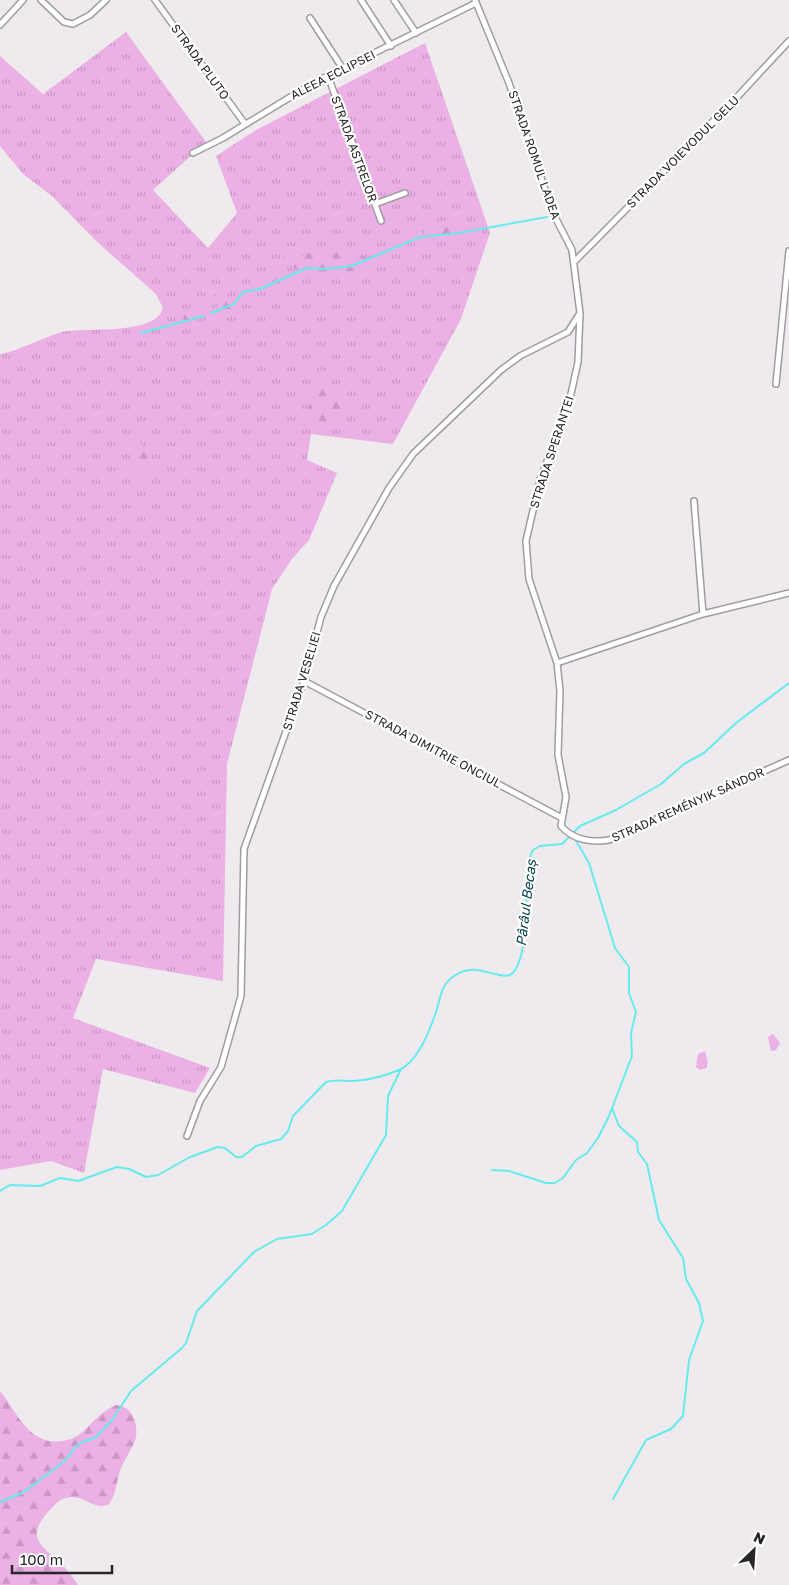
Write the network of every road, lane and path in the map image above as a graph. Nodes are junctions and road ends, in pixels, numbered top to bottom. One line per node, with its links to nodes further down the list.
1 (23, 0): 9 (street)
2 (41, 0): 3 (street)
3 (106, 0)
4 (155, 0): 15 (street, STRADA PLUTO)
5 (361, 0): 12 (street)
6 (394, 0): 10 (street)
7 (476, 2): 10 (street, ALEEA ECLIPSEI); 21 (street, STRADA ROMUL LADEA)
8 (310, 18): 13 (street)
9 (0, 25)
10 (416, 34): 12 (street, ALEEA ECLIPSEI)
11 (788, 44): 21 (street, STRADA VOIEVODUL GELU)
12 (391, 46): 13 (street, ALEEA ECLIPSEI)
13 (343, 69): 14 (street, ALEEA ECLIPSEI)
14 (328, 76): 15 (street, ALEEA ECLIPSEI); 18 (street, STRADA ASTRELOR)
15 (245, 124): 16 (street, ALEEA ECLIPSEI)
16 (193, 153)
17 (405, 193): 18 (street)
18 (375, 204): 19 (street, STRADA ASTRELOR)
19 (381, 221)
20 (789, 251): 23 (street)
21 (574, 262): 22 (street, STRADA ROMUL LADEA)
22 (580, 313): 27 (street, STRADA SPERANȚEI); 28 (street, STRADA VESELIEI)
23 (776, 384)
24 (694, 501): 26 (street)
25 (789, 593): 26 (street)
26 (702, 614): 27 (street)
27 (557, 663): 30 (street, STRADA SPERANȚEI)
28 (304, 681): 30 (street, STRADA DIMITRIE ONCIUL); 31 (street, STRADA VESELIEI)
29 (789, 760): 30 (street, STRADA REMÉNYIK SÁNDOR)
30 (561, 821)
31 (187, 1136)

